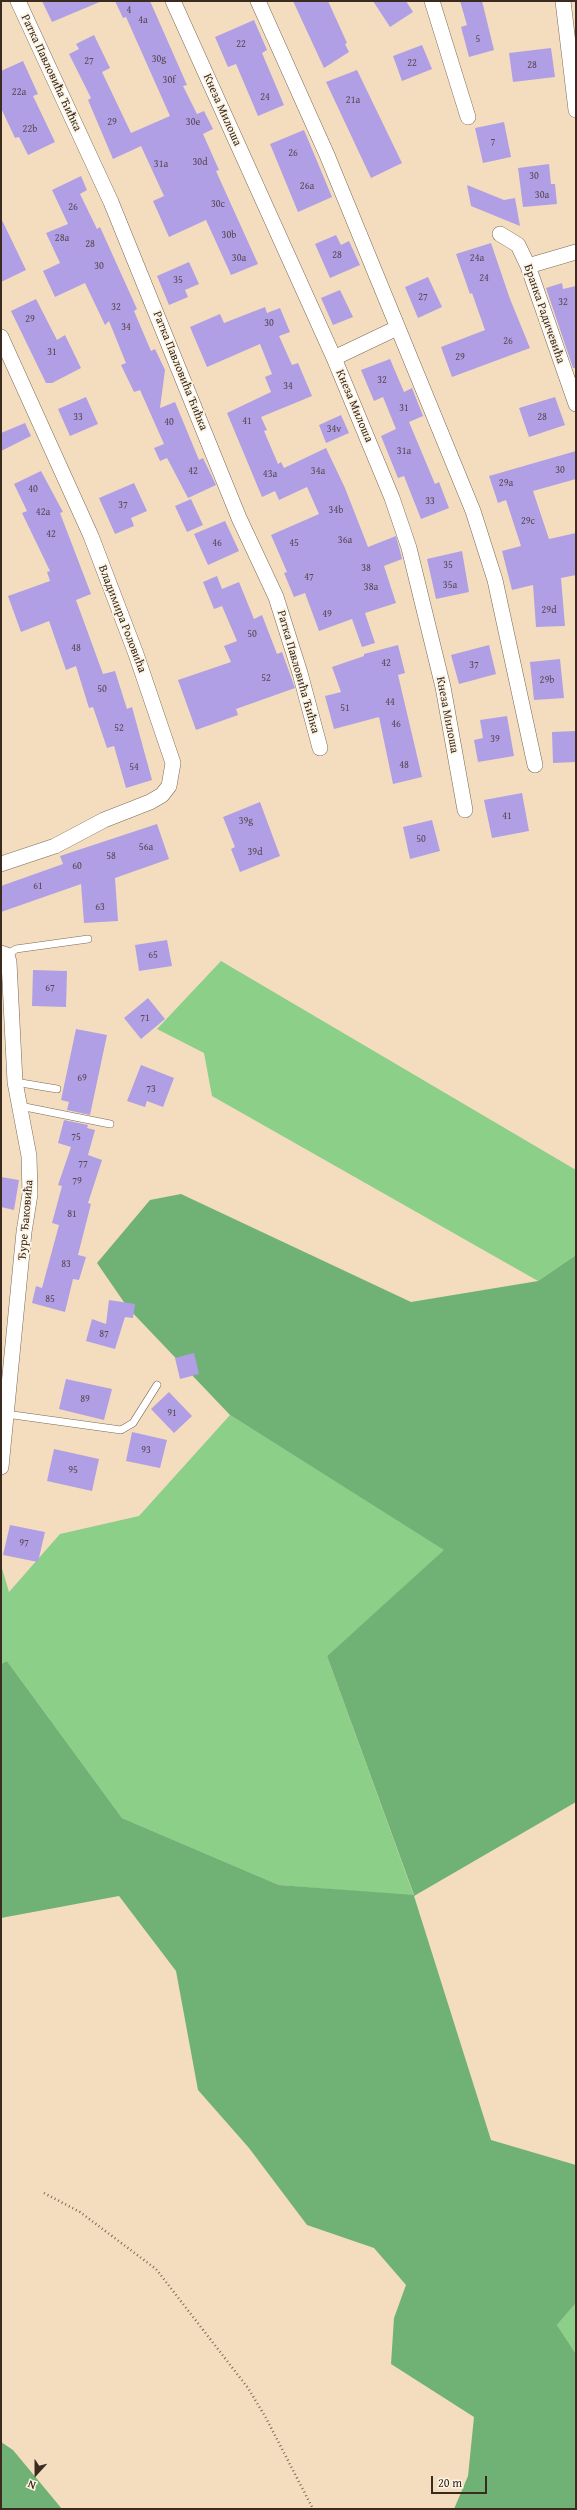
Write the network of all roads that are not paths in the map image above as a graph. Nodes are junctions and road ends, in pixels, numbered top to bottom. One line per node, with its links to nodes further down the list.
1 (18, 1): 15 (street, Ратка Павловића Ћићка)
2 (173, 1): 13 (street, Кнеза Милоша)
3 (258, 1): 11 (street)
4 (432, 1): 7 (street)
5 (563, 1): 6 (street)
6 (576, 110)
7 (468, 117)
8 (500, 234): 10 (street, Бранка Радичевића)
9 (576, 252): 10 (street)
10 (528, 266): 14 (street, Бранка Радичевића)
11 (397, 328): 13 (street); 16 (street)
12 (1, 337): 18 (street, Владимира Роловића)
13 (334, 358): 17 (street, Кнеза Милоша)
14 (576, 404)
15 (320, 748)
16 (535, 765)
17 (465, 810)
18 (1, 864)
19 (88, 939): 20 (lane)
20 (4, 954): 21 (street, Ђуре Ђаковића)
21 (15, 1082): 22 (lane); 23 (street, Ђуре Ђаковића)
22 (56, 1089)
23 (20, 1106): 24 (lane); 26 (street, Ђуре Ђаковића)
24 (110, 1124)
25 (157, 1385): 26 (lane)
26 (5, 1414): 27 (street, Ђуре Ђаковића)
27 (1, 1467)

